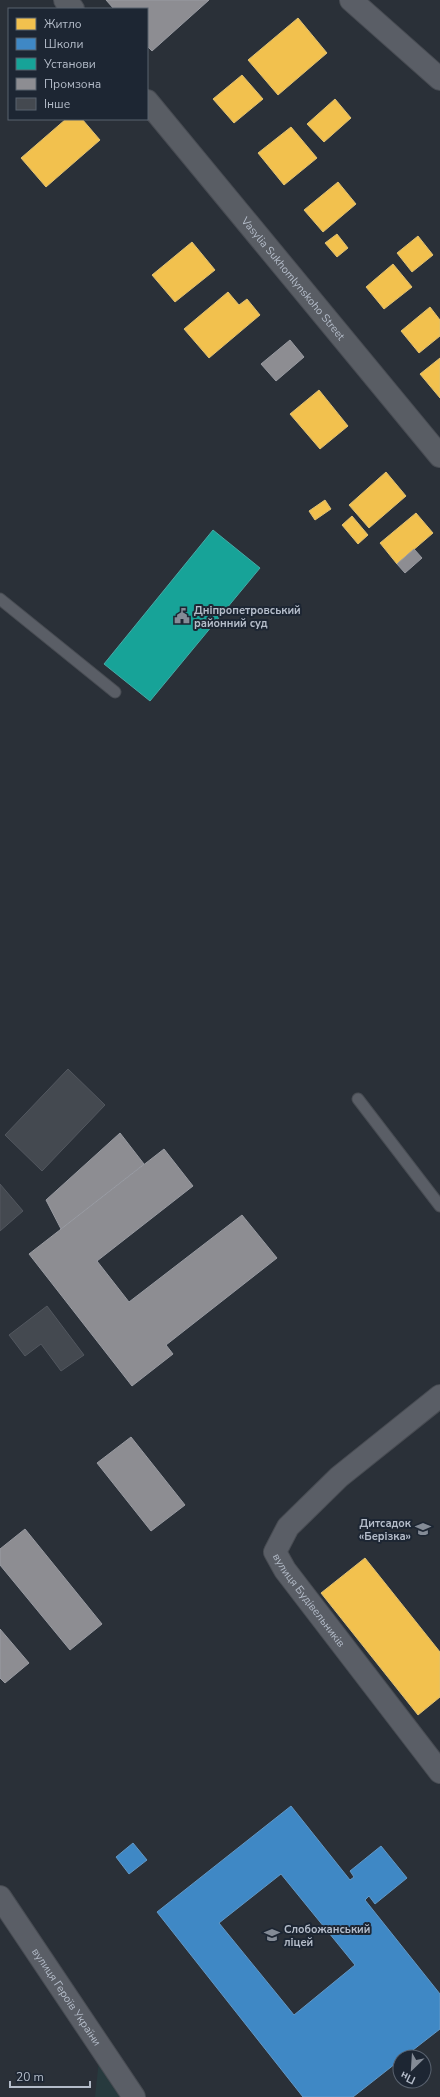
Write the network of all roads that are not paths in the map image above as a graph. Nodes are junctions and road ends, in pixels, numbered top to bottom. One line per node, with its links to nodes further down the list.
1 (66, 0): 3 (main road)
2 (351, 0): 4 (street)
3 (72, 8)
4 (440, 79)
5 (148, 101): 6 (main road, Vasylia Sukhomlynskoho Street)
6 (440, 456)
7 (0, 599): 8 (lane)
8 (115, 692)
9 (358, 1099): 10 (lane)
10 (440, 1206)
11 (440, 1396): 12 (street, вулиця Будівельників)
12 (440, 1772)
13 (0, 1897): 14 (street, вулиця Героїв України)
14 (134, 2097)

